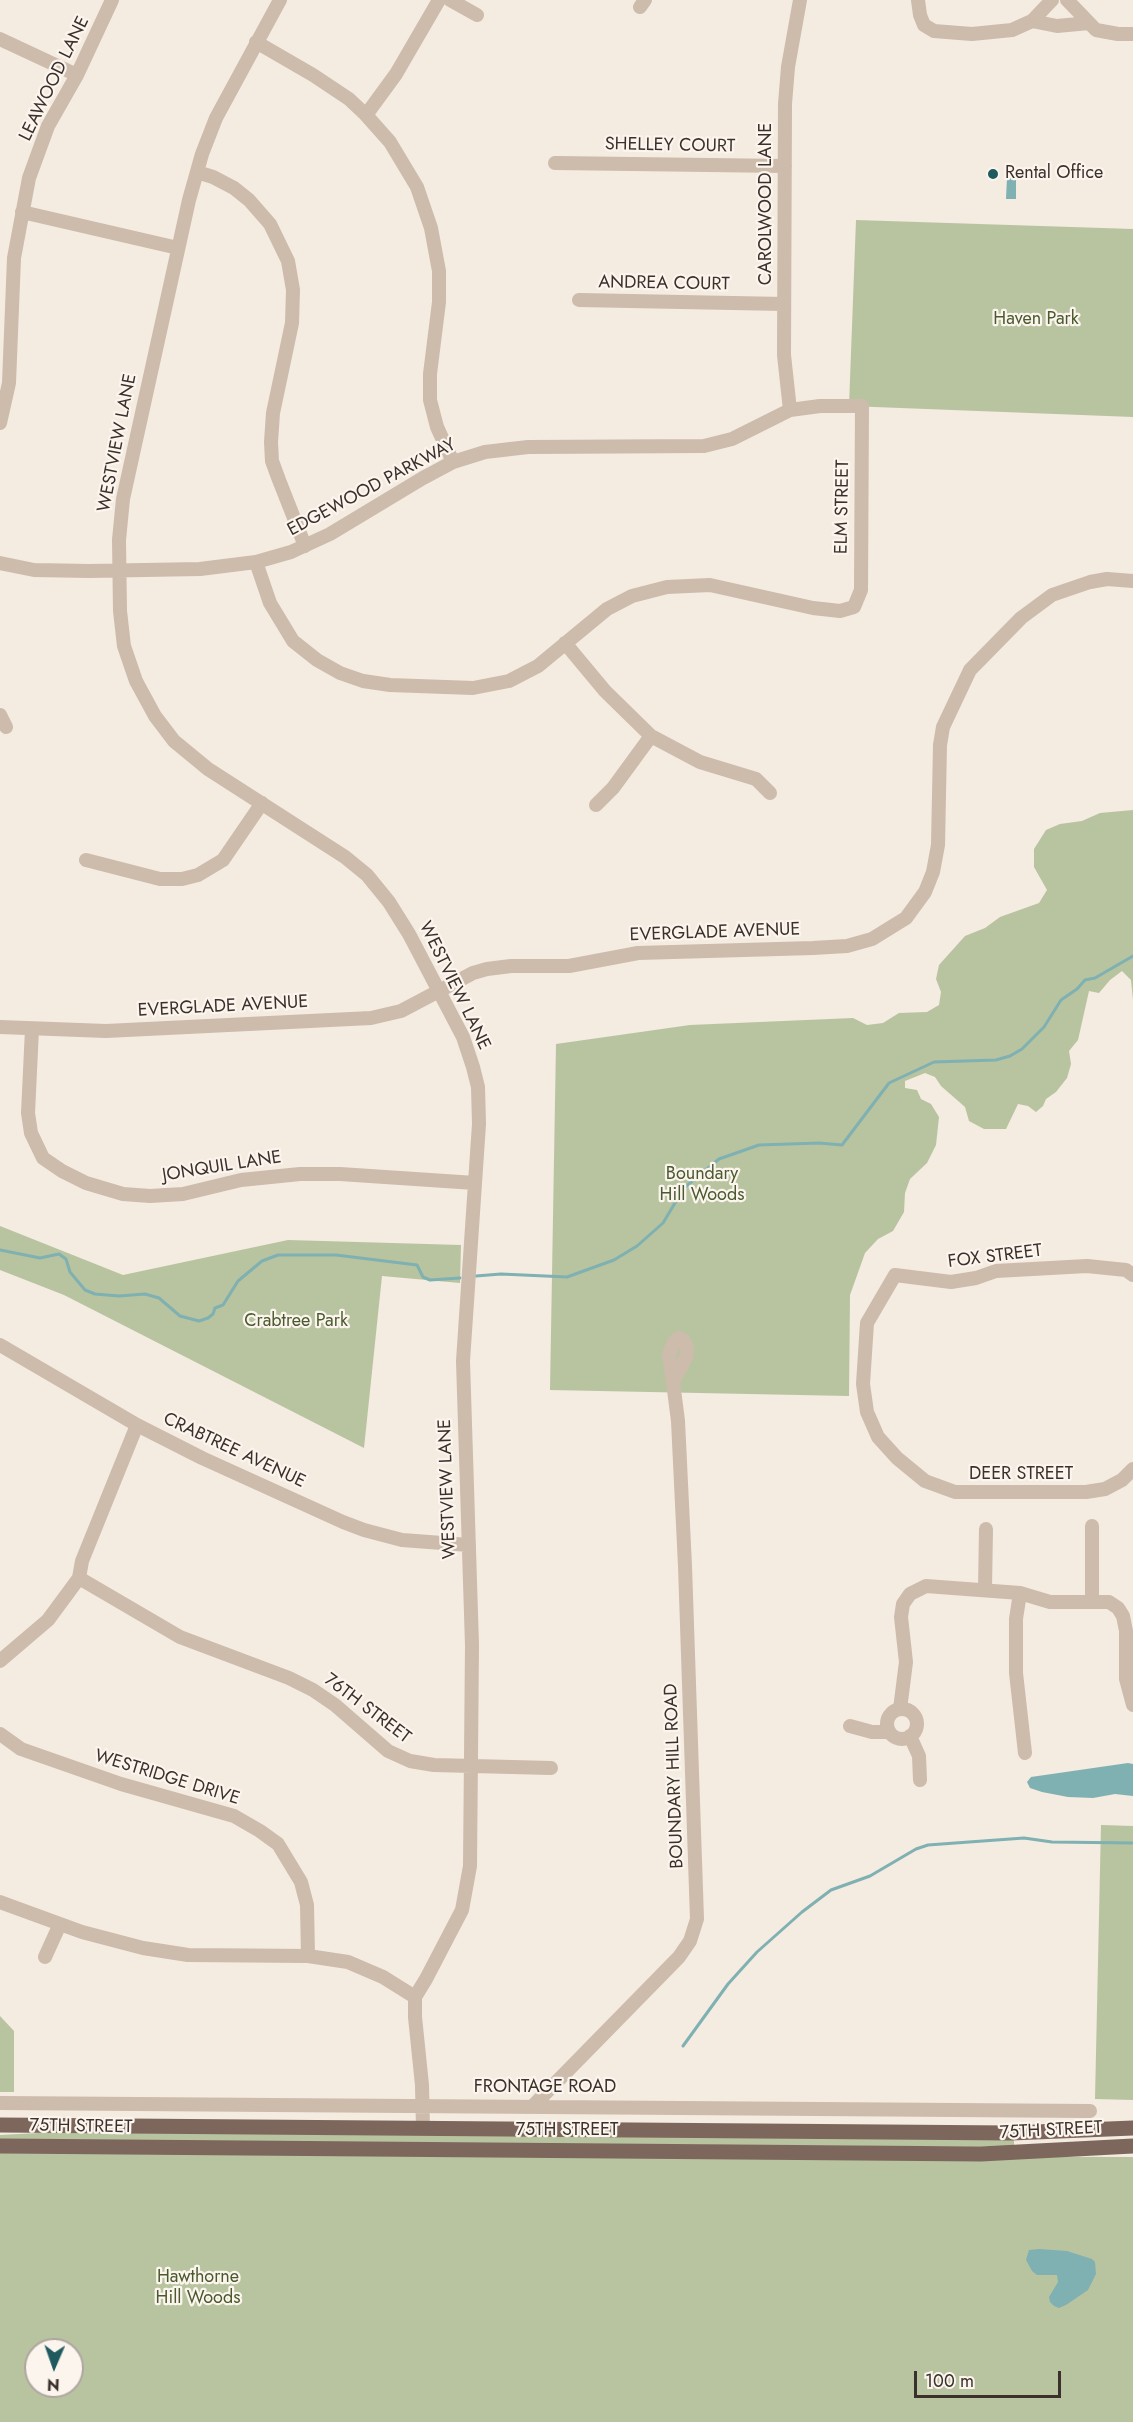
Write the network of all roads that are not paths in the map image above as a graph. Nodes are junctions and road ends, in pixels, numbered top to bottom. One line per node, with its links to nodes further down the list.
1 (112, 0): 15 (street, LEAWOOD LANE)
2 (280, 0): 14 (street, WESTVIEW LANE)
3 (439, 0): 16 (street)
4 (450, 0): 9 (street)
5 (800, 0): 18 (street, CAROLWOOD LANE)
6 (918, 0): 10 (street)
7 (1052, 0): 10 (street)
8 (1067, 0): 11 (street)
9 (477, 15)
10 (1032, 21): 11 (street)
11 (1089, 23): 12 (street)
12 (1133, 34)
13 (0, 39): 15 (street)
14 (256, 42): 16 (street); 19 (street, WESTVIEW LANE)
15 (77, 75): 20 (street, LEAWOOD LANE)
16 (366, 115): 27 (street)
17 (555, 163): 18 (street, SHELLEY COURT)
18 (785, 166): 23 (street, CAROLWOOD LANE)
19 (197, 172): 21 (street, WESTVIEW LANE); 28 (street)
20 (22, 212): 21 (street); 26 (street, LEAWOOD LANE)
21 (178, 248): 31 (street, WESTVIEW LANE)
22 (579, 300): 23 (street, ANDREA COURT)
23 (784, 304): 25 (street, CAROLWOOD LANE)
24 (862, 406): 25 (street, EDGEWOOD PARKWAY); 33 (street, ELM STREET)
25 (790, 410): 27 (street, EDGEWOOD PARKWAY)
26 (0, 423)
27 (453, 462): 28 (street, EDGEWOOD PARKWAY)
28 (305, 546): 30 (street, EDGEWOOD PARKWAY)
29 (0, 562): 31 (street, EDGEWOOD PARKWAY)
30 (256, 562): 31 (street, EDGEWOOD PARKWAY); 33 (street)
31 (120, 571): 36 (street, WESTVIEW LANE)
32 (1133, 580): 39 (street, EVERGLADE AVENUE)
33 (565, 643): 34 (street)
34 (651, 736): 35 (street); 37 (street)
35 (770, 793)
36 (262, 803): 38 (street); 39 (street, WESTVIEW LANE)
37 (596, 805)
38 (86, 860)
39 (439, 991): 41 (street, EVERGLADE AVENUE); 42 (street, WESTVIEW LANE)
40 (0, 1027): 41 (street, EVERGLADE AVENUE)
41 (32, 1029): 42 (street, JONQUIL LANE)
42 (475, 1183): 51 (street, WESTVIEW LANE)
43 (895, 1275): 44 (street, FOX STREET); 48 (street, DEER STREET)
44 (1133, 1275)
45 (0, 1345): 47 (street, CRABTREE AVENUE)
46 (673, 1382): 74 (street, BOUNDARY HILL ROAD)
47 (137, 1425): 51 (street, CRABTREE AVENUE); 52 (street)
48 (1133, 1469)
49 (1092, 1526): 55 (street)
50 (986, 1529): 53 (street)
51 (469, 1545): 64 (street, WESTVIEW LANE)
52 (79, 1578): 56 (street); 64 (street, 76TH STREET)
53 (985, 1589): 54 (street); 58 (street)
54 (1020, 1593): 55 (street); 63 (street)
55 (1092, 1600): 57 (street)
56 (0, 1661)
57 (1133, 1705)
58 (900, 1709): 60 (street); 62 (street)
59 (850, 1726): 60 (street)
60 (889, 1732): 62 (street)
61 (0, 1734): 69 (street, WESTRIDGE DRIVE)
62 (910, 1736): 66 (street)
63 (1025, 1753)
64 (472, 1766): 65 (street, 76TH STREET); 71 (street, WESTVIEW LANE)
65 (551, 1768)
66 (920, 1780)
67 (0, 1902): 68 (street)
68 (60, 1924): 69 (street); 70 (street)
69 (308, 1956): 71 (street)
70 (45, 1957)
71 (415, 1997): 73 (street)
72 (0, 2103): 73 (street, FRONTAGE ROAD)
73 (423, 2106): 74 (street, FRONTAGE ROAD); 78 (street)
74 (533, 2106): 75 (street, FRONTAGE ROAD)
75 (1090, 2111)
76 (0, 2125): 78 (main road, 75TH STREET)
77 (1133, 2128): 78 (main road, 75TH STREET)
78 (423, 2129)
79 (0, 2146): 80 (main road, 75TH STREET)
80 (1133, 2146)

